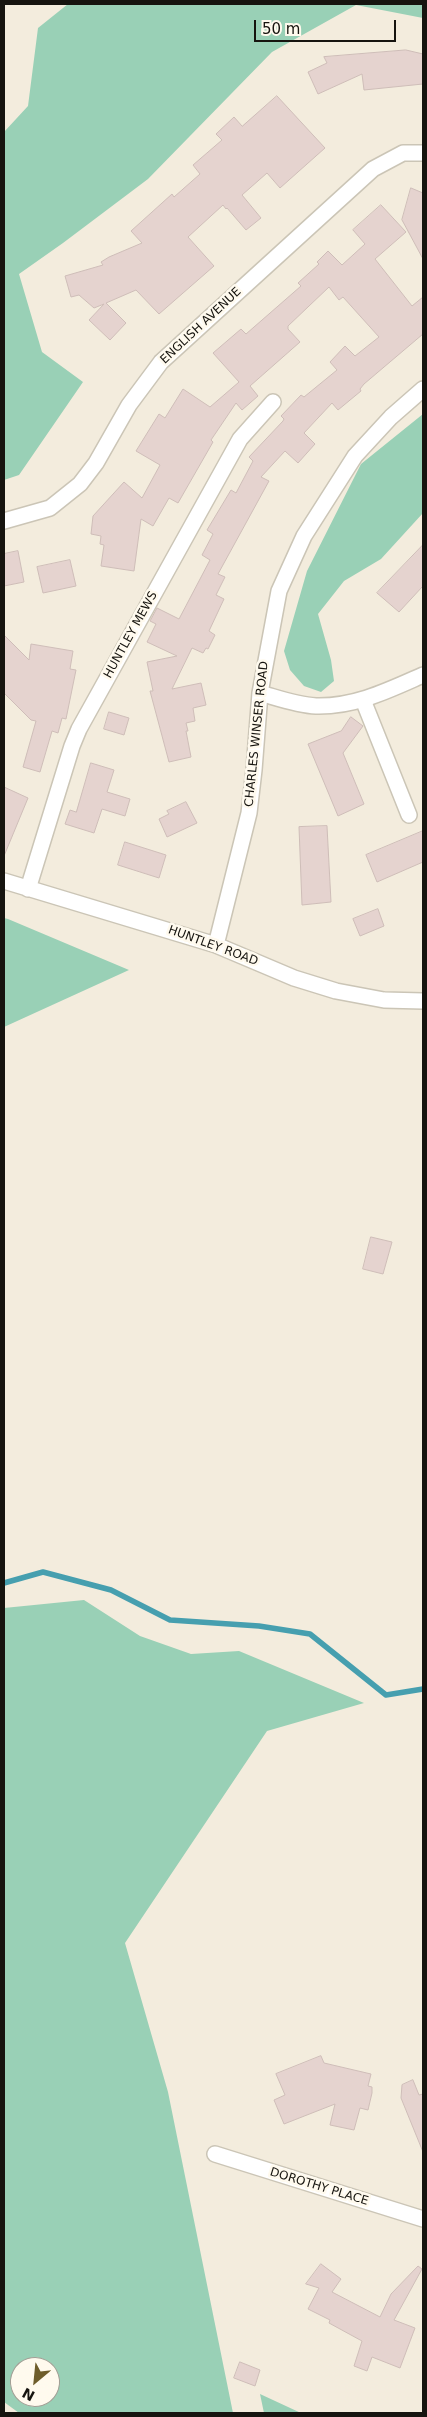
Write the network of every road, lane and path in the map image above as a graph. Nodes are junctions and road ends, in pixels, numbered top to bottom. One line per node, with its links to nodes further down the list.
1 (423, 153): 4 (street, ENGLISH AVENUE)
2 (423, 390): 6 (street, CHARLES WINSER ROAD)
3 (273, 402): 10 (street, HUNTLEY MEWS)
4 (4, 521)
5 (423, 675): 7 (street)
6 (260, 693): 7 (street); 11 (street, CHARLES WINSER ROAD)
7 (362, 700): 8 (street)
8 (409, 815)
9 (4, 881): 10 (street, HUNTLEY ROAD)
10 (28, 889): 11 (street, HUNTLEY ROAD)
11 (216, 945): 12 (street, HUNTLEY ROAD)
12 (423, 1001)
13 (215, 2154): 14 (street, DOROTHY PLACE)
14 (423, 2219)

